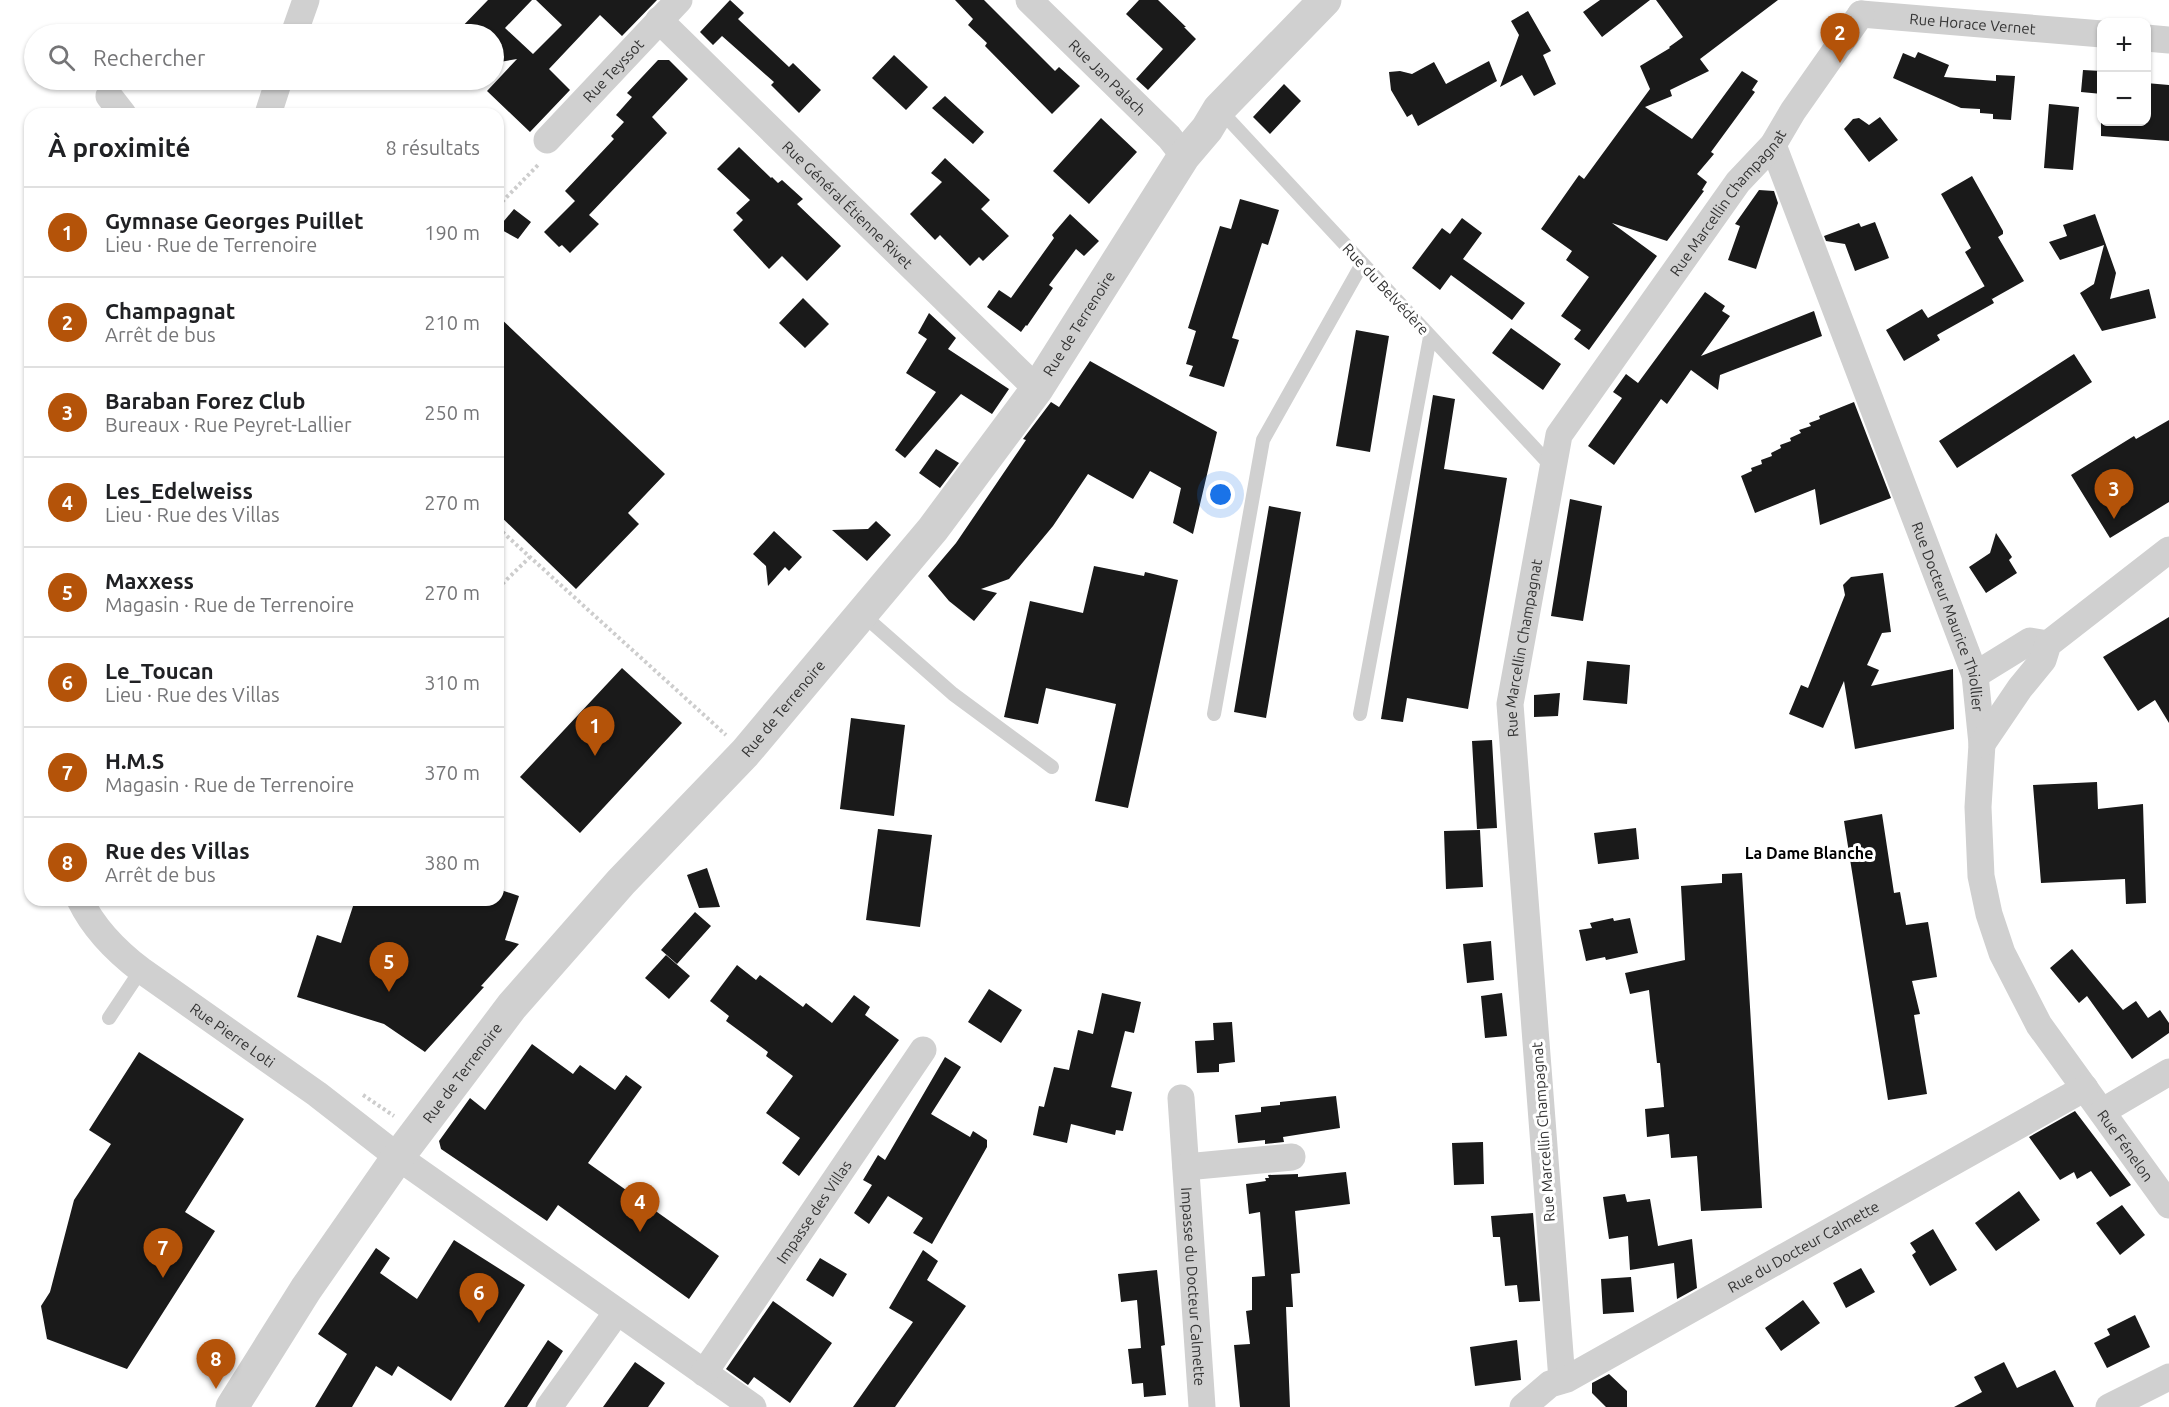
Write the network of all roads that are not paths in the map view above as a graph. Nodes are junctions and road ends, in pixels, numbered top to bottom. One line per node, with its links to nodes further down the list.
1 (306, 0): 7 (street)
2 (679, 0): 6 (street, Rue Teyssot)
3 (1029, 0): 16 (street, Rue Jan Palach)
4 (1325, 0): 13 (street, Rue de Terrenoire)
5 (1859, 7): 8 (street, Rue Horace Vernet); 15 (street, Rue Marcellin Champagnat)
6 (658, 20): 14 (street, Rue Teyssot); 19 (street, Rue Général Étienne Rivet)
7 (298, 24)
8 (2097, 33)
9 (2151, 38): 10 (street)
10 (2169, 40)
11 (276, 90): 12 (street)
12 (270, 108)
13 (1219, 109): 16 (street, Rue de Terrenoire); 17 (lane, Rue du Belvédère)
14 (547, 140)
15 (1773, 145): 20 (street, Rue Marcellin Champagnat); 24 (street, Rue Docteur Maurice Thiollier)
16 (1184, 156): 19 (street, Rue de Terrenoire)
17 (1362, 264): 18 (lane, Rue du Belvédère); 25 (lane)
18 (1430, 337): 20 (lane, Rue du Belvédère); 26 (lane)
19 (1037, 389): 22 (street, Rue de Terrenoire)
20 (1553, 468): 44 (street, Rue Marcellin Champagnat)
21 (2169, 550): 23 (street)
22 (862, 614): 28 (lane); 37 (street, Rue de Terrenoire)
23 (2048, 644): 24 (street); 27 (street)
24 (1975, 675): 27 (street, Rue Docteur Maurice Thiollier)
25 (1214, 714)
26 (1360, 714)
27 (1982, 744): 34 (street, Rue Docteur Maurice Thiollier)
28 (1052, 767)
29 (83, 906): 30 (street, Rue Pierre Loti)
30 (141, 970): 31 (lane); 37 (street, Rue Pierre Loti)
31 (109, 1018)
32 (923, 1050): 42 (street, Impasse des Villas)
33 (2169, 1072): 36 (street)
34 (2085, 1088): 36 (street, Rue Fénelon); 44 (street, Rue du Docteur Calmette)
35 (1181, 1098): 39 (street, Impasse du Docteur Calmette)
36 (2103, 1111): 40 (street, Rue Fénelon)
37 (398, 1156): 41 (street, Rue Pierre Loti); 45 (street, Rue de Terrenoire)
38 (1292, 1157): 39 (street, Impasse du Docteur Calmette)
39 (1186, 1167): 48 (street, Impasse du Docteur Calmette)
40 (2169, 1205)
41 (616, 1312): 42 (street, Rue Pierre Loti); 46 (street)
42 (704, 1372): 47 (street, Rue Pierre Loti)
43 (2169, 1377): 50 (street)
44 (1562, 1380): 49 (street, Rue du Docteur Calmette)
45 (232, 1407)
46 (549, 1407)
47 (753, 1407)
48 (1202, 1407)
49 (1522, 1407)
50 (2109, 1407)

